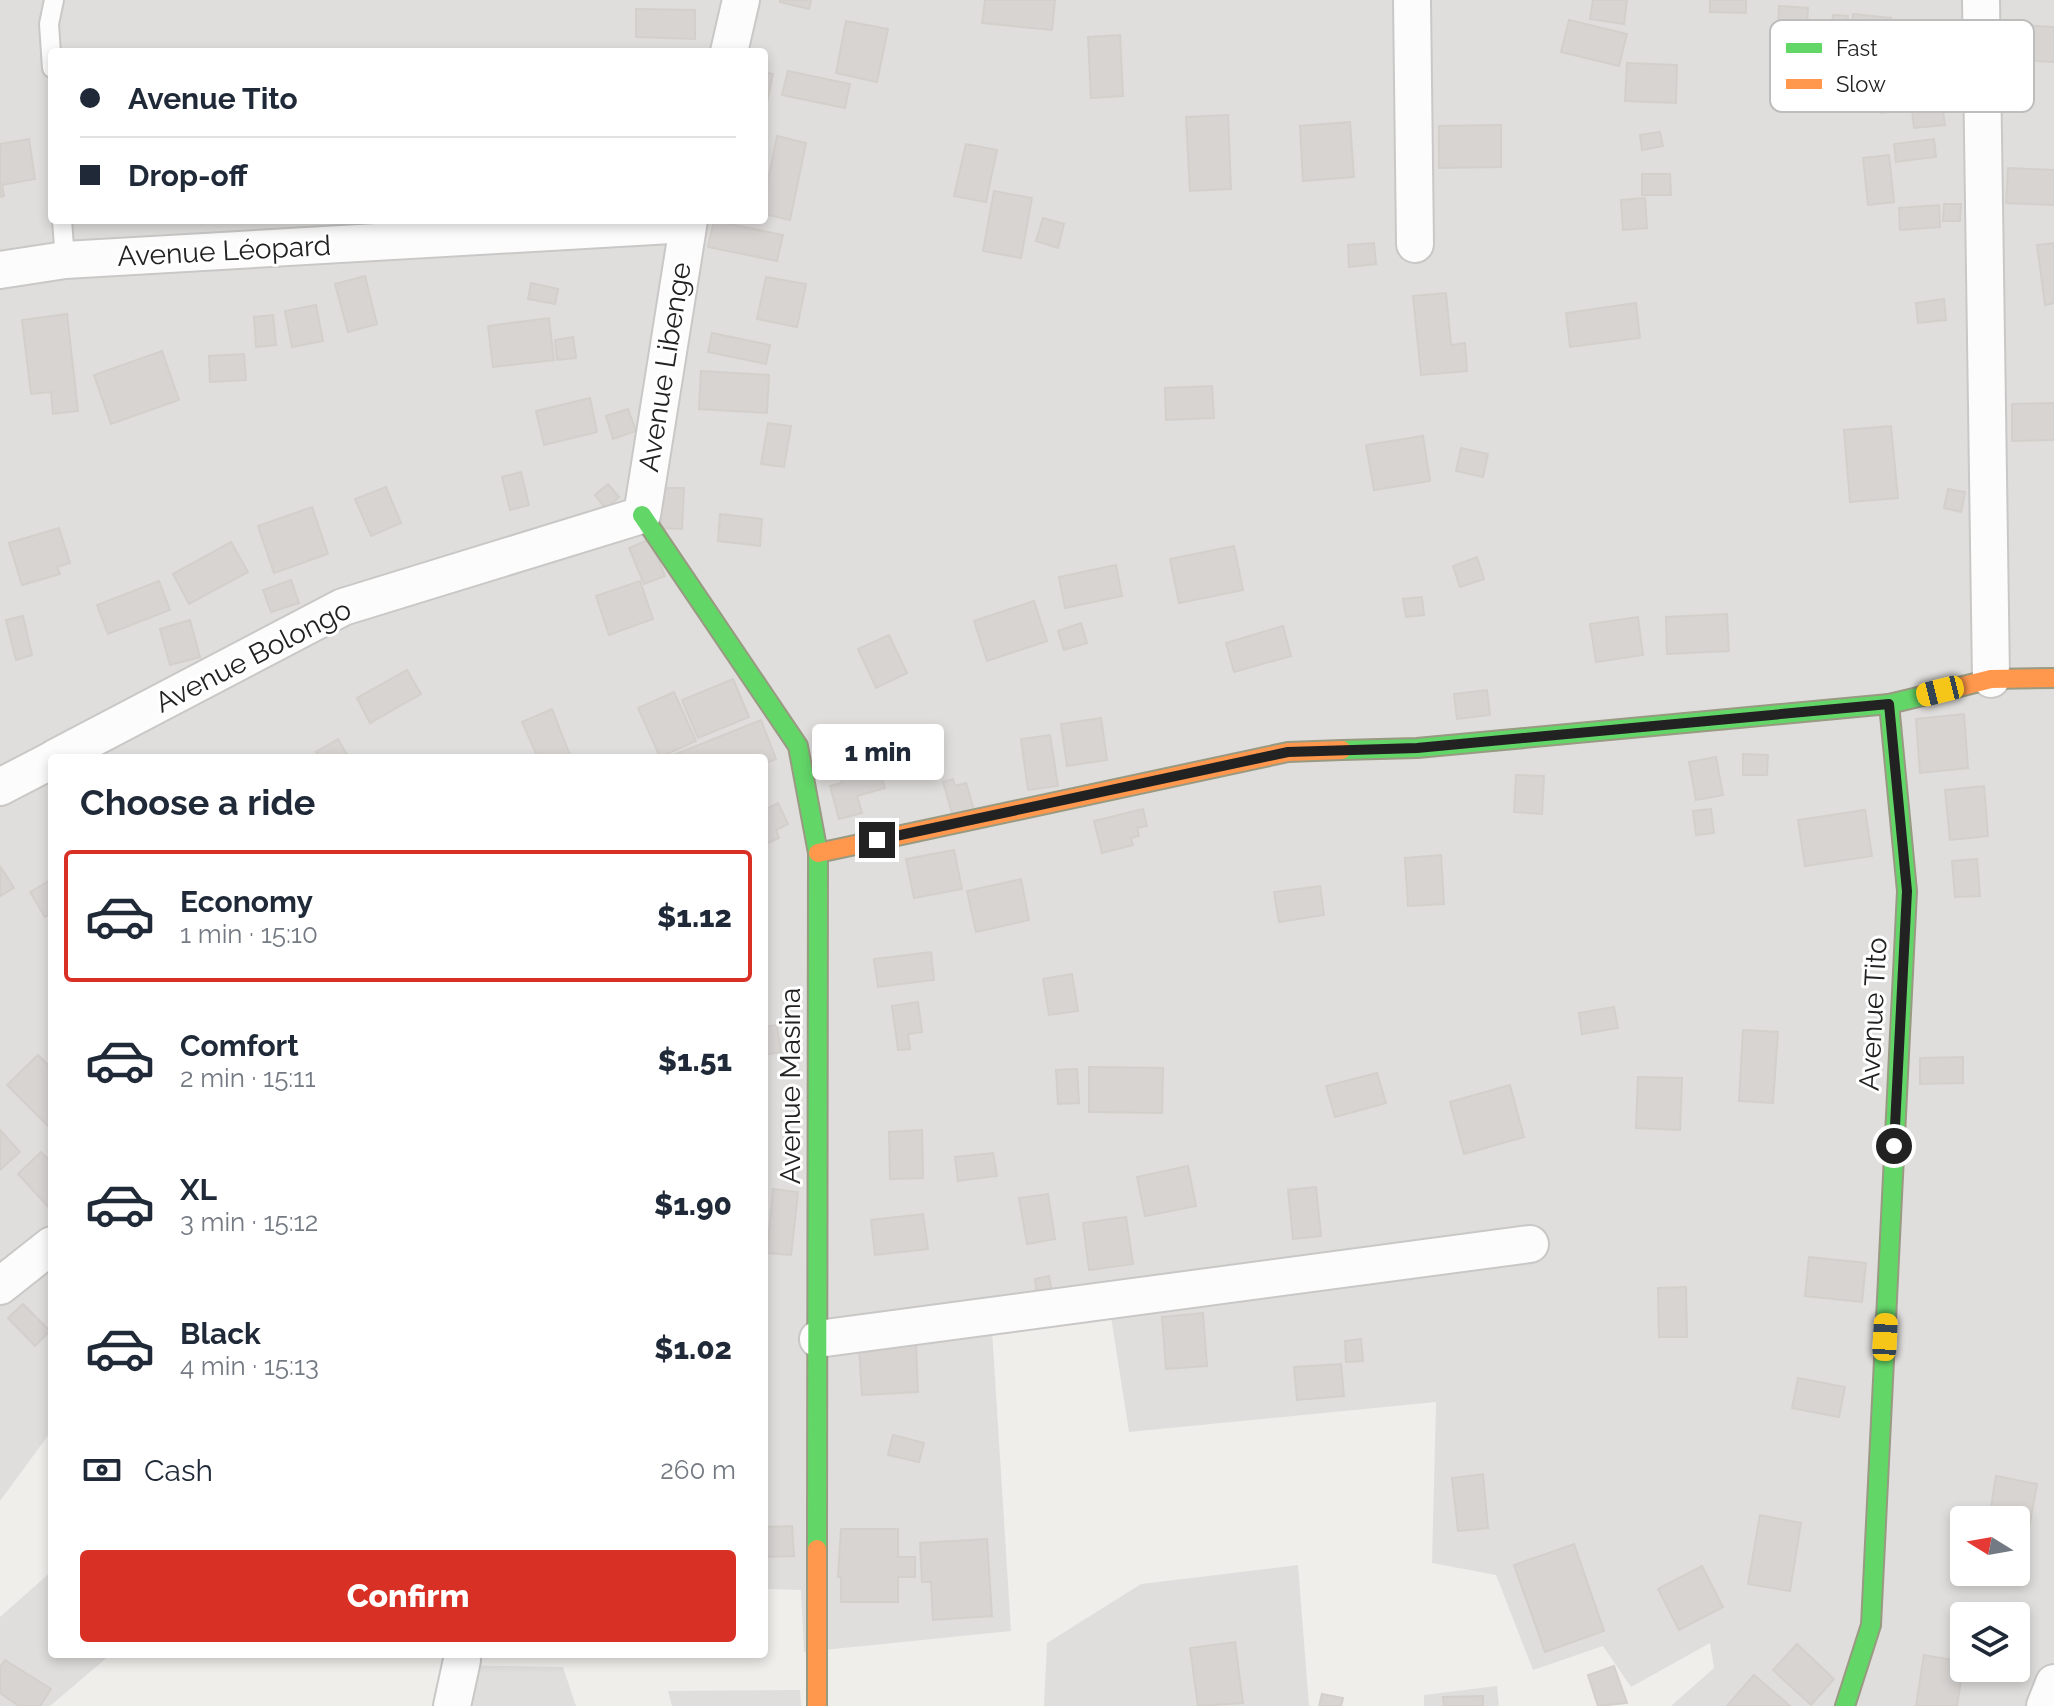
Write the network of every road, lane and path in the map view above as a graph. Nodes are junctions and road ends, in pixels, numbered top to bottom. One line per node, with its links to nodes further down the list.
1 (54, 0): 6 (lane)
2 (741, 0): 7 (street)
3 (1412, 0): 12 (street)
4 (1981, 0): 5 (street)
5 (1981, 20)
6 (51, 48)
7 (730, 48)
8 (1983, 112): 17 (street)
9 (62, 224): 13 (lane)
10 (655, 224): 13 (street, Avenue Léopard)
11 (688, 224): 15 (street, Avenue Libenge)
12 (1415, 244)
13 (65, 260): 14 (street, Avenue Léopard)
14 (0, 270)
15 (642, 515): 19 (street, Avenue Bolongo); 22 (street, Avenue Masina)
16 (2054, 678): 17 (street)
17 (1991, 679): 18 (street)
18 (1889, 704): 22 (street); 31 (street, Avenue Tito)
19 (63, 754)
20 (48, 762): 21 (street, Avenue Bolongo)
21 (0, 787)
22 (818, 853): 26 (street, Avenue Masina)
23 (1530, 1244): 26 (street)
24 (48, 1248): 25 (street)
25 (0, 1286)
26 (818, 1339): 30 (street, Avenue Masina)
27 (462, 1660): 29 (street)
28 (2054, 1683): 32 (street)
29 (452, 1706)
30 (817, 1706)
31 (1845, 1706)
32 (2045, 1706)

